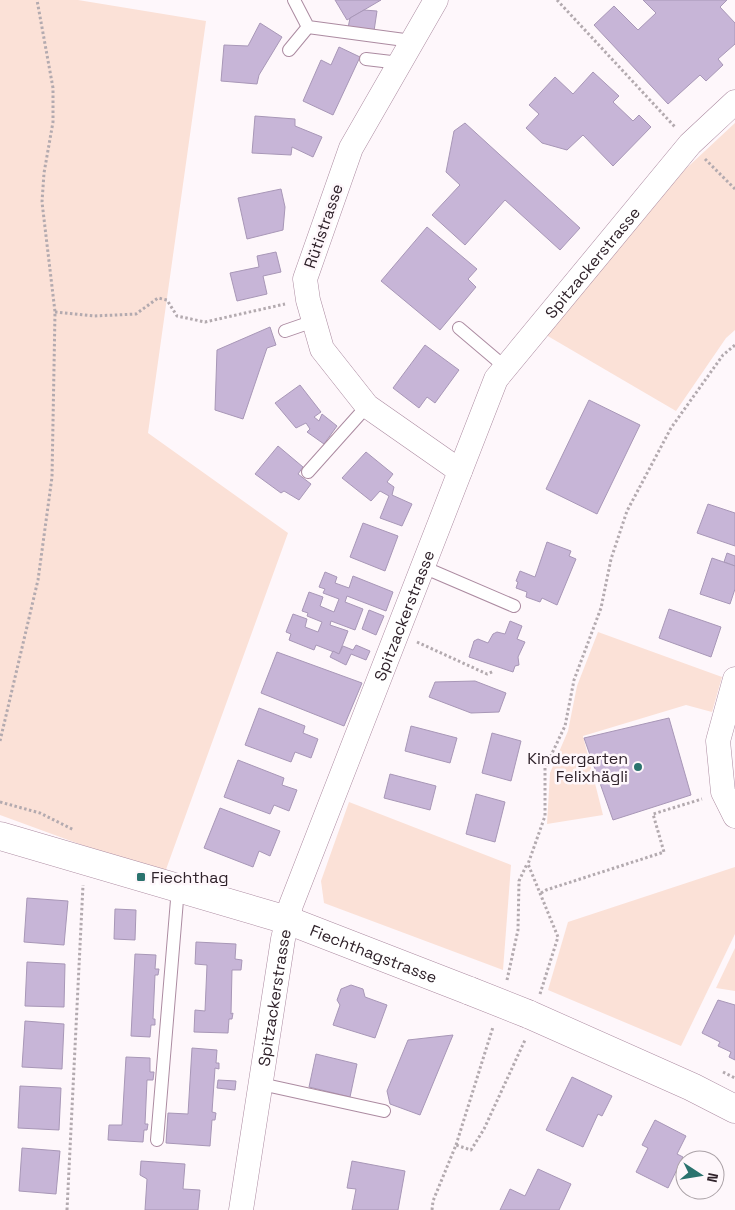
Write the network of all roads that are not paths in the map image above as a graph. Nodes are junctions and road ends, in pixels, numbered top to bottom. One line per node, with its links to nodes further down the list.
1 (294, 0): 3 (lane)
2 (436, 0): 4 (street, Rütistrasse)
3 (308, 26): 4 (lane); 5 (lane)
4 (412, 41): 7 (street, Rütistrasse)
5 (289, 50)
6 (366, 59): 7 (lane)
7 (400, 63): 9 (street, Rütistrasse)
8 (735, 102): 12 (street, Spitzackerstrasse)
9 (311, 311): 11 (lane); 13 (street, Rütistrasse)
10 (459, 328): 12 (lane)
11 (285, 331)
12 (505, 367): 14 (street, Spitzackerstrasse)
13 (367, 406): 14 (street, Rütistrasse); 15 (lane)
14 (460, 471): 16 (street, Spitzackerstrasse)
15 (308, 472)
16 (423, 567): 17 (lane); 22 (street, Spitzackerstrasse)
17 (514, 606)
18 (735, 679): 19 (street)
19 (735, 816)
20 (0, 836): 21 (street, Fiechthagstrasse)
21 (178, 888): 22 (street, Fiechthagstrasse); 26 (lane)
22 (287, 920): 23 (street, Spitzackerstrasse); 24 (street, Fiechthagstrasse, bridge)
23 (261, 1084): 25 (lane); 27 (street, Spitzackerstrasse)
24 (735, 1109)
25 (384, 1111)
26 (157, 1140)
27 (241, 1210)

